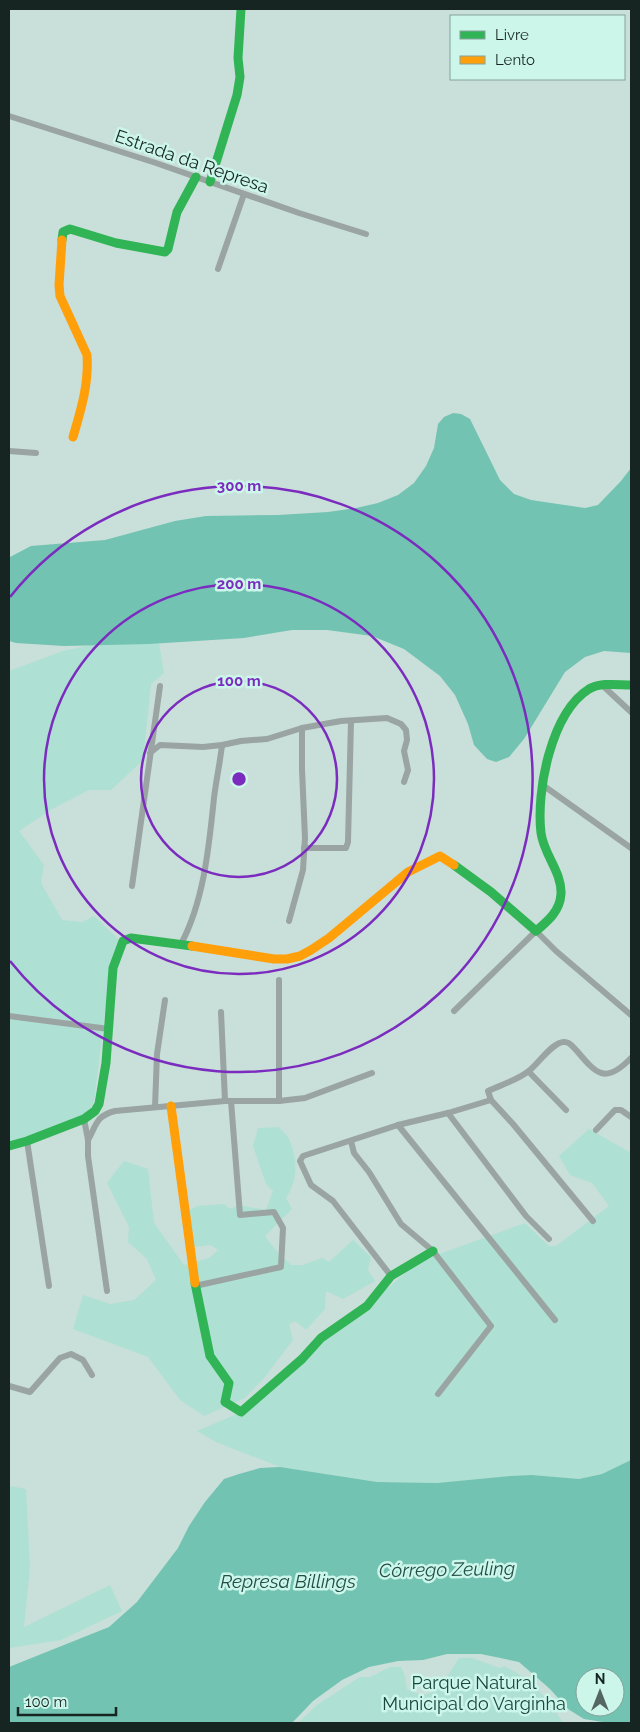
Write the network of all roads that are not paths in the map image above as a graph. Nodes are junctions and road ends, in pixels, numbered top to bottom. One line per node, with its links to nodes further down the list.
1 (241, 9): 4 (street)
2 (9, 116): 3 (street, Estrada da Represa)
3 (196, 176): 4 (street, Estrada da Represa); 8 (street)
4 (210, 182): 5 (street, Estrada da Represa)
5 (244, 194): 6 (street, Estrada da Represa); 7 (street)
6 (366, 234)
7 (218, 269)
8 (73, 437)
9 (9, 451): 10 (street)
10 (36, 453)
11 (602, 685): 12 (street); 14 (street); 20 (street)
12 (631, 685)
13 (160, 686): 18 (street)
14 (631, 712)
15 (351, 720): 16 (street); 19 (street); 21 (street)
16 (302, 728): 17 (street); 21 (street)
17 (222, 745): 18 (street); 26 (street)
18 (150, 753): 23 (street)
19 (404, 782)
20 (544, 786): 22 (street); 25 (street)
21 (304, 848): 24 (street)
22 (631, 848)
23 (132, 886)
24 (289, 921)
25 (536, 931): 26 (street); 29 (street); 31 (street)
26 (181, 944): 33 (street)
27 (280, 980): 39 (street)
28 (165, 1000): 41 (street)
29 (454, 1011)
30 (220, 1012): 37 (street)
31 (631, 1014)
32 (9, 1016): 33 (street)
33 (109, 1029): 45 (street)
34 (631, 1058): 35 (street)
35 (529, 1072): 38 (street); 42 (street)
36 (372, 1073): 39 (street)
37 (228, 1100): 39 (street); 40 (street); 57 (street)
38 (490, 1100): 43 (street); 52 (street)
39 (280, 1101)
40 (171, 1106): 41 (street); 57 (street)
41 (155, 1107): 48 (street)
42 (566, 1110)
43 (448, 1113): 46 (street); 53 (street)
44 (631, 1117): 47 (street)
45 (84, 1119): 48 (street); 50 (street)
46 (398, 1125): 49 (street); 59 (street)
47 (596, 1130)
48 (88, 1140): 58 (street)
49 (351, 1141): 54 (street); 55 (street)
50 (27, 1142): 51 (street); 56 (street)
51 (9, 1146)
52 (592, 1221)
53 (549, 1239)
54 (433, 1251): 55 (street); 62 (street)
55 (391, 1276): 57 (street)
56 (49, 1286)
57 (195, 1286)
58 (107, 1291)
59 (555, 1320)
60 (92, 1376): 61 (street)
61 (9, 1386)
62 (438, 1394)

